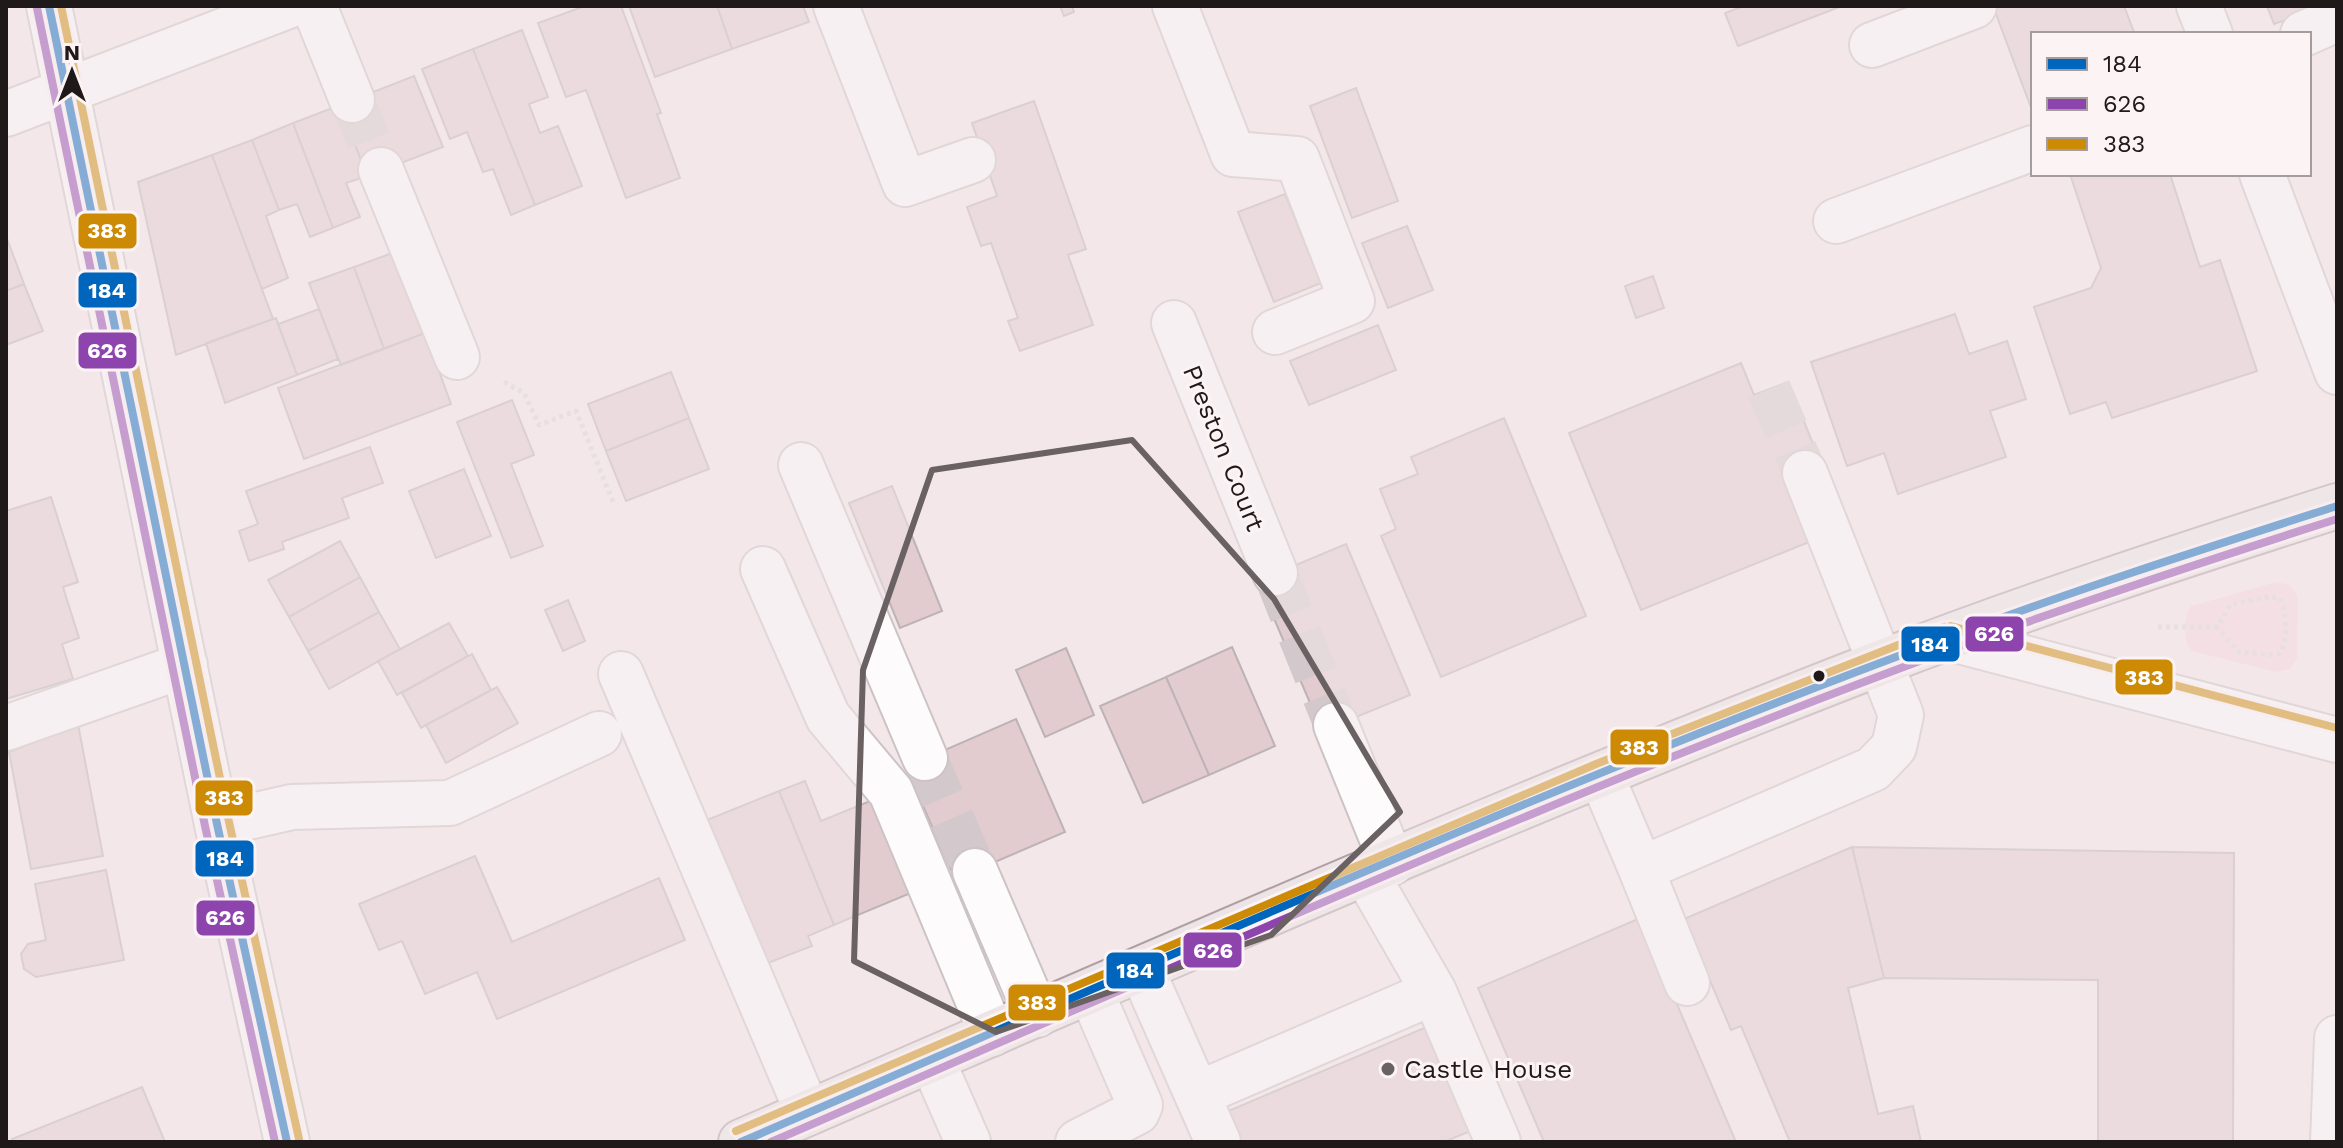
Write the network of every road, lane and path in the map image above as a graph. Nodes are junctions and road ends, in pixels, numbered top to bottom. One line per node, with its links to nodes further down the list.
1 (49, 6): 12 (street)
2 (288, 6): 12 (street)
3 (314, 6): 13 (street)
4 (836, 6): 16 (street)
5 (1175, 6): 21 (street)
6 (1974, 6): 11 (street)
7 (2199, 6): 9 (street)
8 (2337, 19): 10 (street)
9 (2209, 32)
10 (2308, 32)
11 (1872, 45)
12 (66, 90): 14 (street); 34 (street)
13 (352, 100)
14 (6, 114)
15 (2031, 149): 19 (street)
16 (973, 160)
17 (381, 170): 22 (street)
18 (2263, 176): 23 (street)
19 (1836, 221)
20 (1174, 323): 29 (street, Preston Court)
21 (1275, 332)
22 (457, 357): 26 (path)
23 (2337, 372)
24 (801, 465): 40 (street)
25 (1805, 473): 33 (street)
26 (614, 504)
27 (2337, 506): 32 (main road)
28 (763, 569): 51 (street)
29 (1275, 573)
30 (2158, 627): 31 (path)
31 (2217, 627): 31 (path)
32 (1948, 638): 33 (main road); 39 (street)
33 (1882, 662): 41 (main road); 44 (street)
34 (185, 665): 37 (street); 42 (street)
35 (621, 674): 55 (street)
36 (1336, 725): 43 (street)
37 (6, 728)
38 (599, 734): 42 (street)
39 (2337, 740)
40 (925, 758)
41 (1601, 775): 43 (main road); 44 (street)
42 (217, 824): 56 (street)
43 (1379, 868): 46 (main road); 49 (street)
44 (1641, 869): 47 (street)
45 (975, 871): 50 (street)
46 (1142, 970): 48 (main road); 54 (street)
47 (1687, 983)
48 (1091, 992): 50 (main road); 59 (street)
49 (1434, 992): 54 (street); 61 (street)
50 (1037, 1015): 51 (main road)
51 (992, 1034): 53 (main road)
52 (2337, 1038): 62 (street)
53 (932, 1060): 55 (main road); 58 (street)
54 (1198, 1094): 60 (street)
55 (808, 1113): 57 (main road)
56 (287, 1142)
57 (741, 1142)
58 (968, 1142)
59 (1078, 1142)
60 (1218, 1142)
61 (1498, 1142)
62 (2333, 1142)

